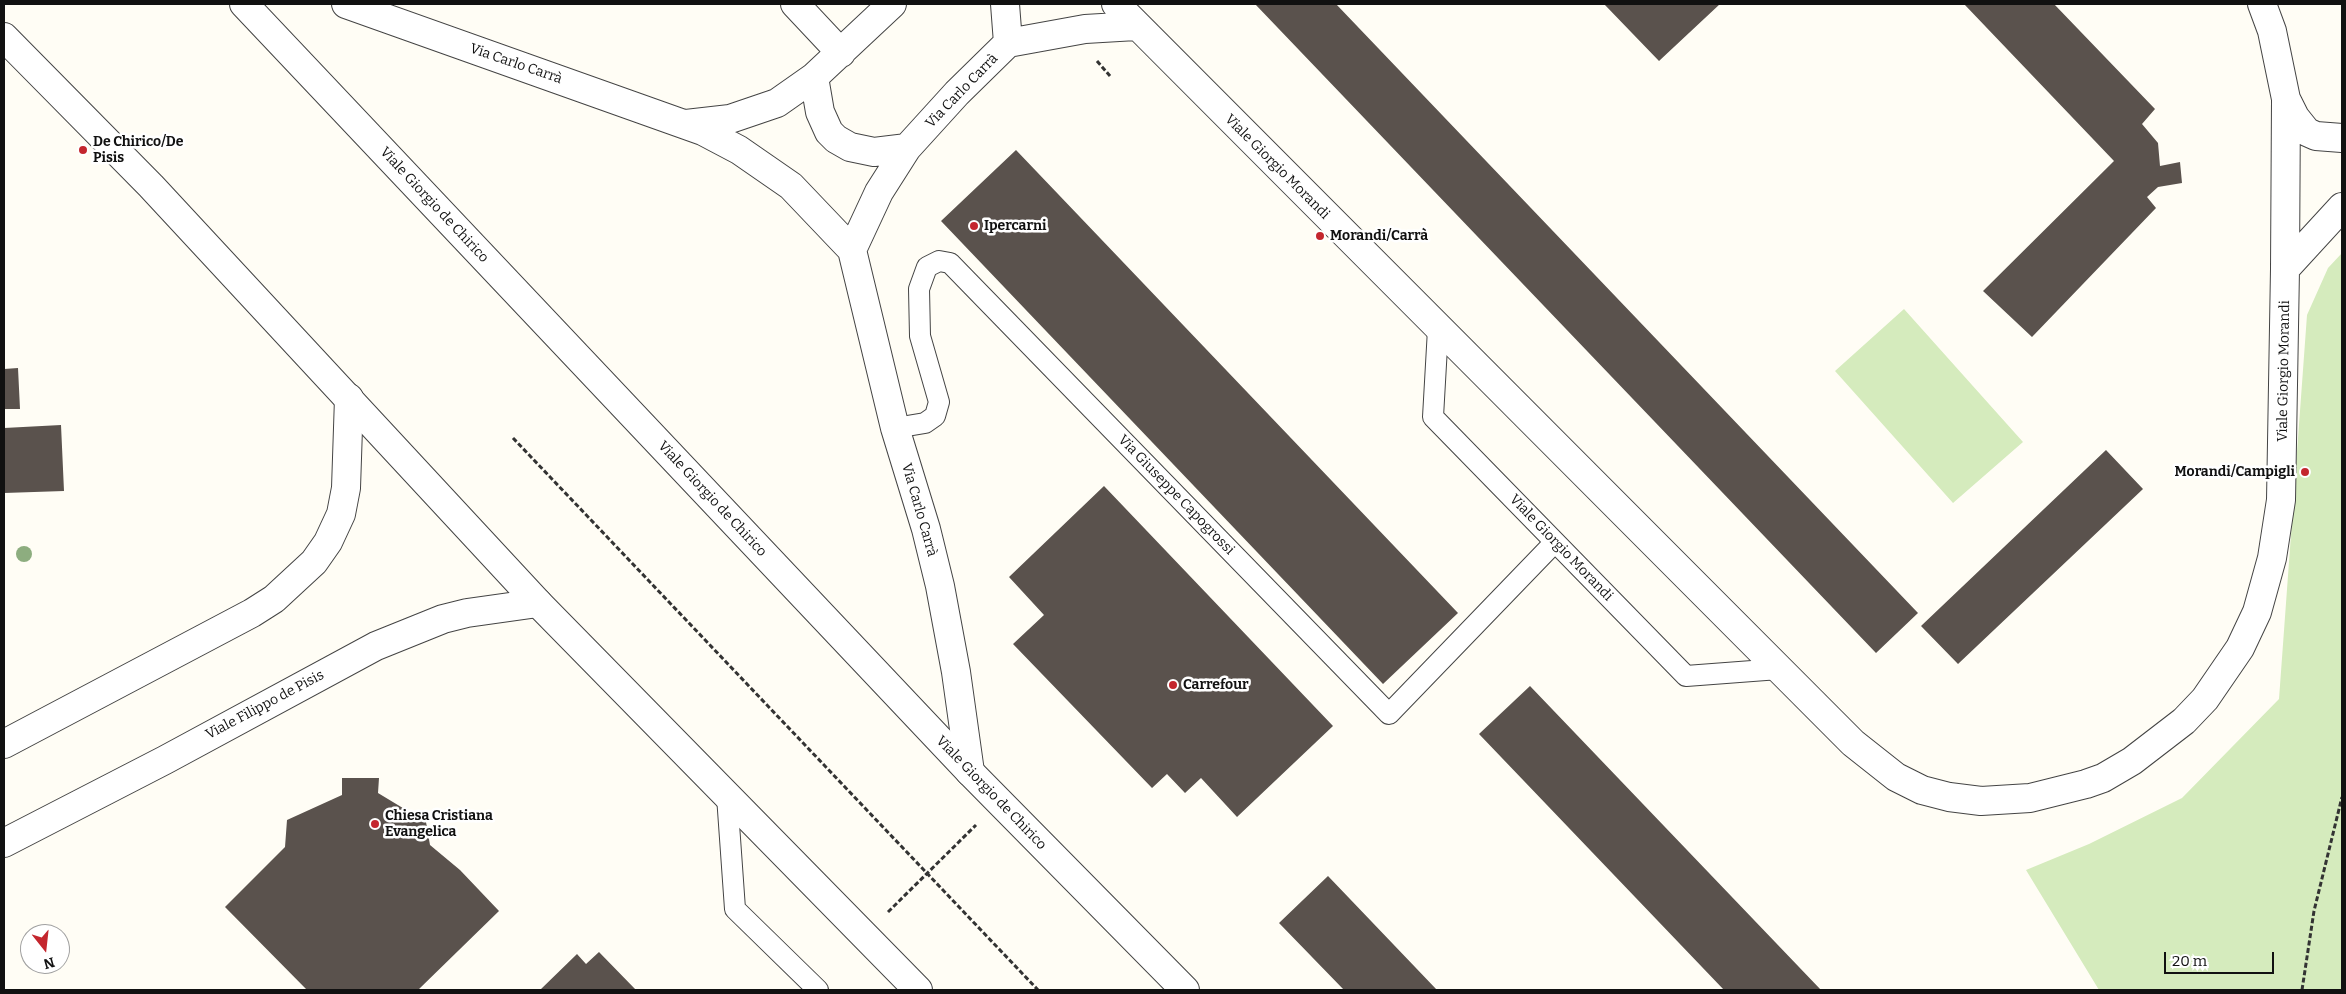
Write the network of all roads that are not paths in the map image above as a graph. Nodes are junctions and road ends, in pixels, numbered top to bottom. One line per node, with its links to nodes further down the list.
1 (244, 4): 27 (street, Viale Giorgio de Chirico)
2 (346, 4): 14 (street, Via Carlo Carrà)
3 (795, 4): 11 (street)
4 (892, 4): 11 (street, Via Carlo Carrà)
5 (1005, 4): 10 (street)
6 (1116, 4): 8 (street, Viale Giorgio Morandi)
7 (2262, 4): 13 (street, Viale Giorgio Morandi)
8 (1136, 26): 10 (street, Via Carlo Carrà); 20 (street, Viale Giorgio Morandi)
9 (4, 37): 21 (street)
10 (1008, 43): 16 (street, Via Carlo Carrà)
11 (841, 53): 12 (street, Via Carlo Carrà)
12 (814, 77): 14 (street, Via Carlo Carrà); 16 (street)
13 (2286, 100): 15 (street); 19 (street, Viale Giorgio Morandi)
14 (686, 124): 18 (street, Via Carlo Carrà)
15 (2342, 138)
16 (907, 148): 18 (street, Via Carlo Carrà)
17 (2342, 206): 19 (street)
18 (852, 250): 22 (street, Via Carlo Carrà)
19 (2285, 269): 25 (street, Viale Giorgio Morandi)
20 (1438, 329): 23 (lane, Viale Giorgio Morandi); 25 (street, Viale Giorgio Morandi)
21 (349, 398): 24 (street); 26 (street)
22 (896, 428): 23 (lane, Via Giuseppe Capogrossi); 27 (street, Via Carlo Carrà)
23 (1555, 542): 25 (lane, Viale Giorgio Morandi)
24 (538, 603): 28 (street); 29 (street, Viale Filippo de Pisis)
25 (1779, 669)
26 (4, 744)
27 (970, 772): 32 (street, Viale Giorgio de Chirico)
28 (728, 796): 30 (lane); 31 (street)
29 (4, 843)
30 (818, 990)
31 (918, 990)
32 (1185, 990)

